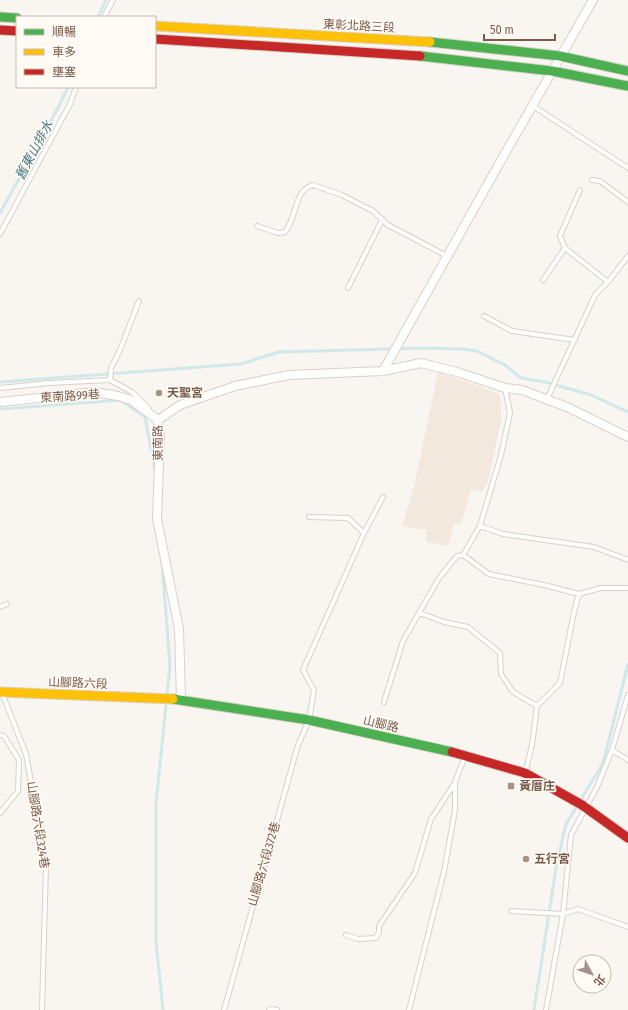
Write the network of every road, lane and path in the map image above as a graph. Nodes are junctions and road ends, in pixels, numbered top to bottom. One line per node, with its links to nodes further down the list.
1 (113, 0): 3 (lane)
2 (593, 0): 10 (street)
3 (105, 16)
4 (0, 17): 5 (street)
5 (16, 18)
6 (156, 26): 10 (street, 東彰北路三段)
7 (0, 30): 8 (street)
8 (16, 31)
9 (156, 39): 12 (street)
10 (560, 56): 11 (street, 東彰北路三段); 12 (street)
11 (628, 71)
12 (552, 72): 13 (street); 15 (street)
13 (628, 86)
14 (76, 88): 22 (lane)
15 (532, 106): 16 (lane); 24 (street)
16 (628, 168)
17 (592, 180): 19 (lane)
18 (580, 190): 23 (lane)
19 (628, 202)
20 (382, 220): 21 (lane); 24 (lane); 28 (lane)
21 (257, 226)
22 (0, 234)
23 (565, 248): 26 (lane); 27 (lane)
24 (448, 256): 32 (street)
25 (628, 256): 27 (lane)
26 (543, 280)
27 (608, 282): 31 (lane)
28 (348, 288)
29 (139, 301): 33 (lane)
30 (484, 316): 31 (lane)
31 (575, 340): 36 (lane)
32 (384, 371): 35 (street, 東南路); 38 (street, 東南路)
33 (110, 380): 34 (lane); 38 (lane)
34 (0, 388)
35 (505, 388): 36 (street, 東南路); 42 (lane)
36 (547, 399): 39 (street, 東南路)
37 (0, 402): 38 (street, 東南路99巷)
38 (158, 420): 53 (street, 東南路)
39 (628, 437)
40 (383, 497): 43 (lane)
41 (310, 517): 43 (lane)
42 (480, 526): 44 (lane); 45 (lane)
43 (364, 533): 56 (lane, 山腳路六段372巷)
44 (463, 555): 47 (lane); 50 (lane)
45 (628, 560)
46 (628, 588): 47 (lane)
47 (579, 594): 55 (lane)
48 (7, 604): 49 (lane)
49 (0, 607)
50 (420, 613): 54 (lane); 55 (lane)
51 (1, 693): 53 (street, 山腳路六段); 70 (lane, 山腳路六段324巷)
52 (628, 696): 58 (lane)
53 (178, 699): 56 (street, 山腳路)
54 (384, 702)
55 (537, 706): 61 (lane)
56 (309, 720): 59 (street, 山腳路); 71 (lane, 山腳路六段372巷)
57 (0, 735): 64 (lane)
58 (612, 750): 60 (lane); 63 (lane)
59 (465, 755): 61 (street, 山腳路); 62 (lane)
60 (628, 760)
61 (525, 773): 63 (street, 山腳路)
62 (455, 782): 69 (lane); 74 (lane)
63 (584, 806): 65 (street); 67 (lane)
64 (0, 813)
65 (628, 838)
66 (511, 911): 67 (lane)
67 (563, 914): 68 (lane); 75 (lane)
68 (628, 927)
69 (346, 935)
70 (42, 1010)
71 (224, 1010)
72 (269, 1010): 73 (lane)
73 (277, 1010)
74 (410, 1010)
75 (546, 1010)

